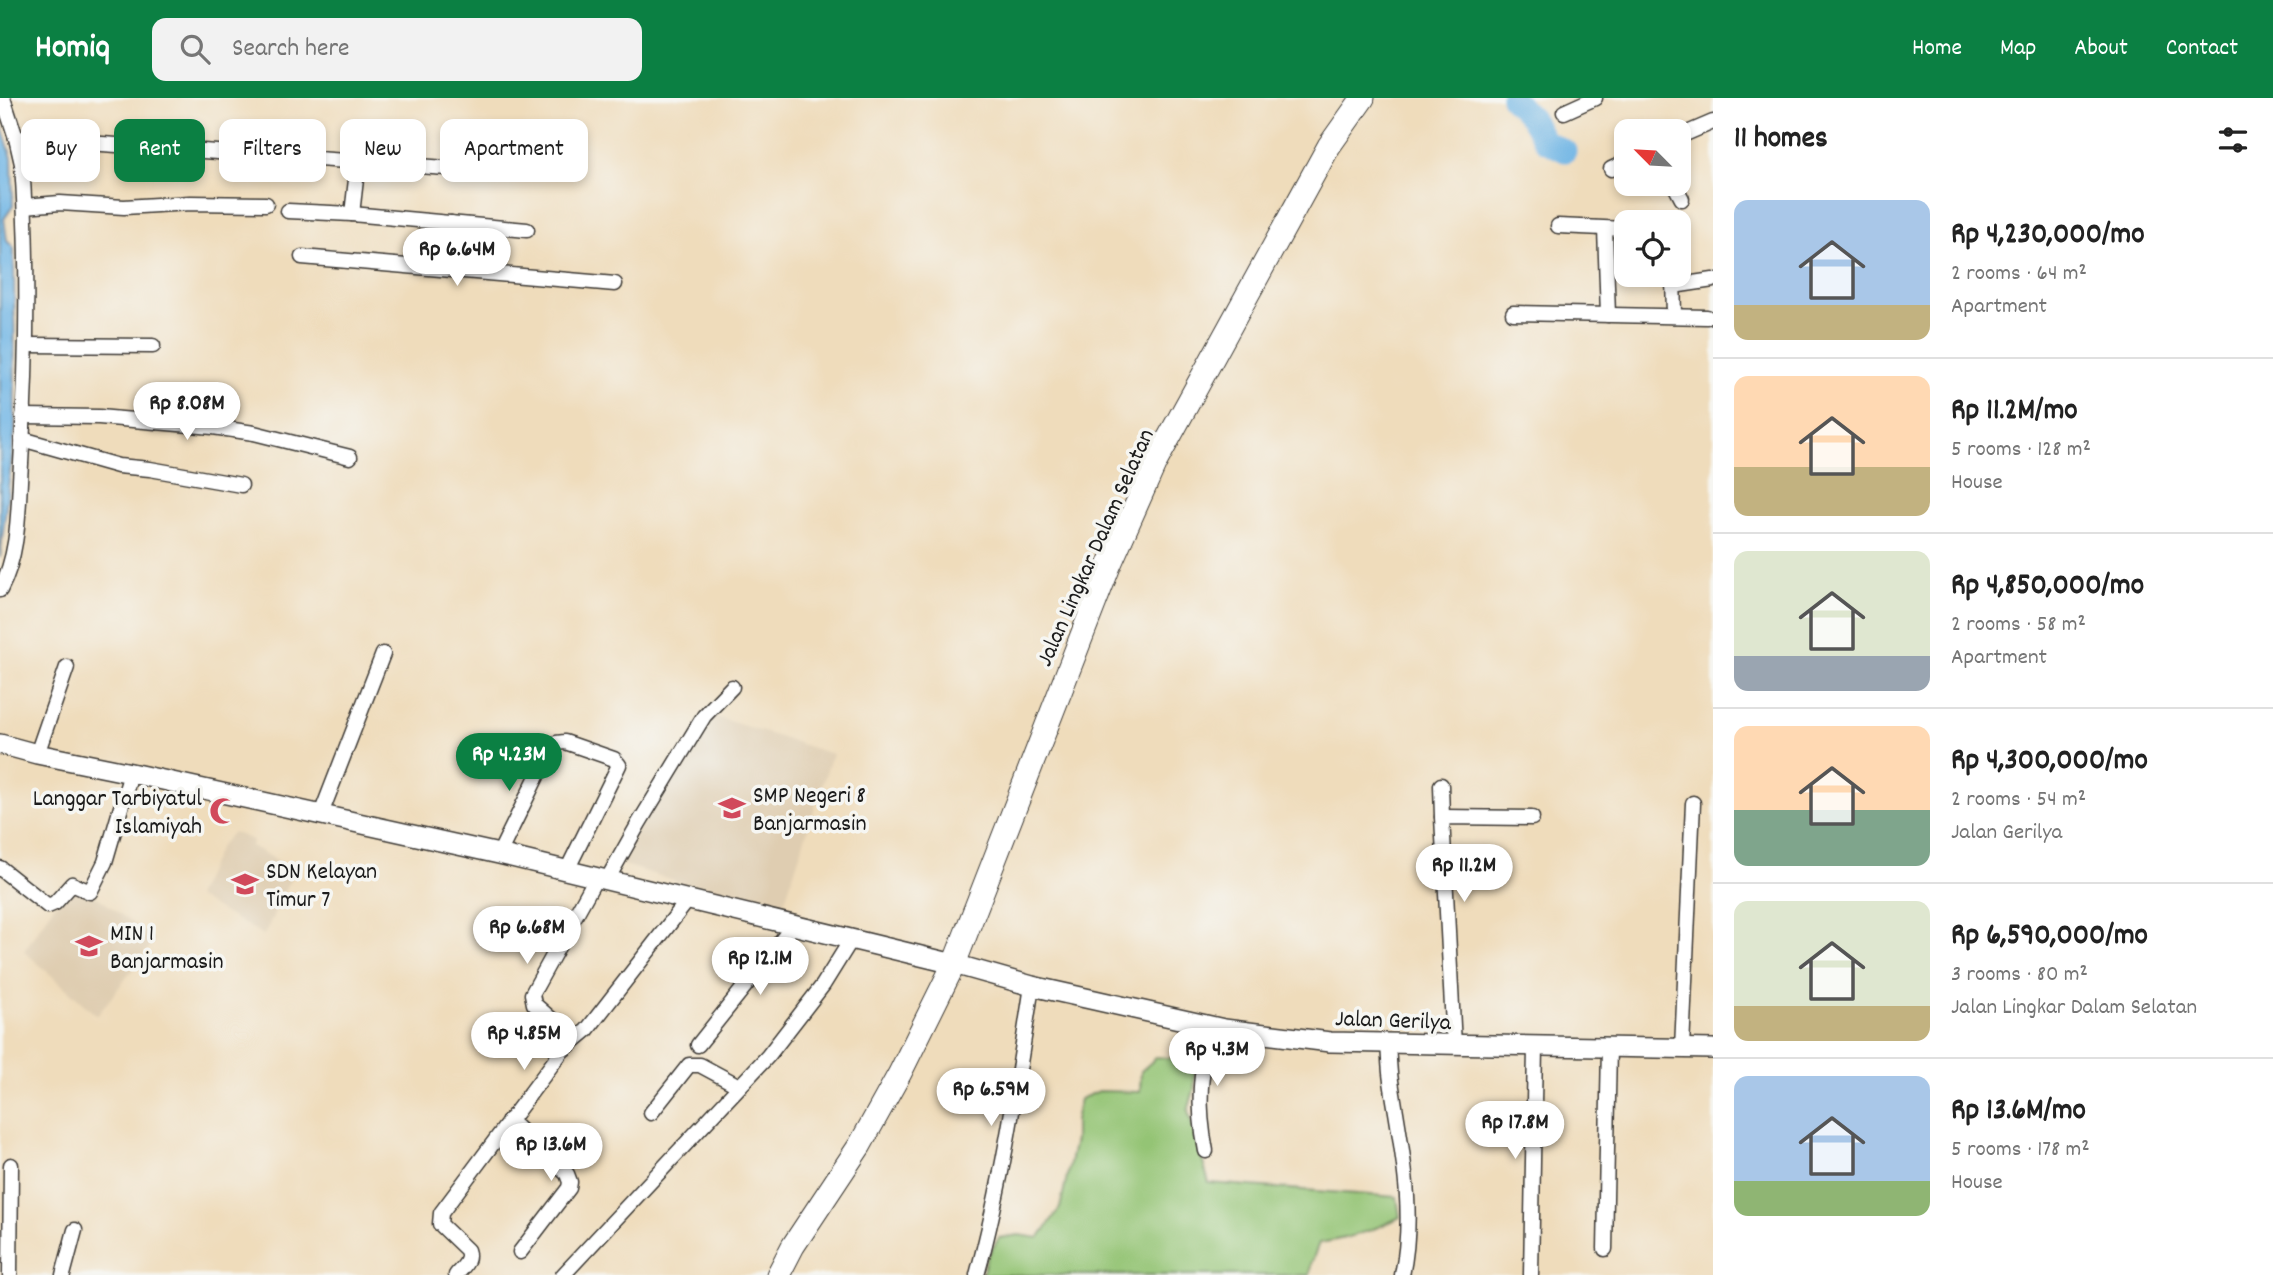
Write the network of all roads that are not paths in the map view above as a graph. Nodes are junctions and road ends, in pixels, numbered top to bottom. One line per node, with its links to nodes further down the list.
1 (3, 98): 8 (street)
2 (1351, 98): 59 (main road, Jalan Lingkar Dalam Selatan)
3 (1363, 98): 59 (main road, Jalan Lingkar Dalam Selatan)
4 (1595, 98): 5 (street)
5 (1564, 112)
6 (1713, 122): 7 (street)
7 (1691, 131)
8 (16, 138): 9 (street); 16 (street)
9 (340, 161)
10 (1614, 168): 11 (street)
11 (1611, 169)
12 (356, 182): 18 (street)
13 (1680, 196): 14 (street)
14 (1682, 200)
15 (266, 204): 16 (street)
16 (25, 206): 34 (street)
17 (288, 211): 18 (street)
18 (352, 214): 19 (street)
19 (451, 223): 23 (street); 25 (street)
20 (1558, 226): 21 (street)
21 (1605, 229): 22 (street); 31 (street)
22 (1614, 229)
23 (527, 230)
24 (302, 257): 25 (street)
25 (446, 270): 28 (street)
26 (1713, 280): 27 (street)
27 (1691, 281)
28 (615, 284)
29 (1673, 287): 32 (street)
30 (1513, 313): 31 (street)
31 (1608, 315): 32 (street)
32 (1674, 316): 33 (street)
33 (1707, 317)
34 (27, 345): 35 (street); 36 (street)
35 (153, 346)
36 (23, 416): 37 (street); 38 (street)
37 (22, 439): 39 (street); 40 (street)
38 (350, 457)
39 (241, 485)
40 (0, 590)
41 (383, 654): 49 (street)
42 (67, 667): 45 (street)
43 (732, 687): 55 (street)
44 (0, 744): 45 (street, Jalan Gerilya)
45 (37, 754): 46 (street, Jalan Gerilya)
46 (131, 773): 49 (street, Jalan Gerilya); 53 (street)
47 (1441, 785): 50 (street)
48 (1693, 803): 68 (street)
49 (321, 814): 52 (street, Jalan Gerilya)
50 (1442, 817): 51 (street); 65 (street)
51 (1532, 818)
52 (499, 853): 54 (street, Jalan Gerilya); 54 (street)
53 (0, 868)
54 (567, 870): 55 (street, Jalan Gerilya)
55 (602, 879): 56 (street, Jalan Gerilya); 62 (street)
56 (688, 900): 57 (street, Jalan Gerilya); 62 (street)
57 (793, 926): 58 (street, Jalan Gerilya); 64 (street)
58 (851, 940): 59 (street, Jalan Gerilya); 70 (street)
59 (954, 964): 60 (street, Jalan Gerilya); 82 (main road, Jalan Lingkar Dalam Selatan)
60 (1032, 986): 61 (street, Jalan Gerilya); 83 (street)
61 (1210, 1026): 63 (street, Jalan Gerilya); 73 (street)
62 (575, 1039): 72 (street)
63 (1388, 1043): 65 (street, Jalan Gerilya); 84 (street)
64 (698, 1045)
65 (1454, 1045): 66 (street, Jalan Gerilya)
66 (1535, 1046): 67 (street, Jalan Gerilya); 85 (street)
67 (1609, 1047): 68 (street, Jalan Gerilya); 76 (street)
68 (1682, 1048): 69 (street, Jalan Gerilya)
69 (1713, 1049)
70 (739, 1086): 71 (street); 81 (street)
71 (651, 1113)
72 (509, 1120): 77 (street); 80 (street)
73 (1206, 1151)
74 (11, 1165): 78 (street)
75 (75, 1230): 79 (street)
76 (1605, 1249)
77 (520, 1252)
78 (10, 1275)
79 (63, 1275)
80 (456, 1275)
81 (563, 1275)
82 (778, 1275)
83 (977, 1275)
84 (1402, 1275)
85 (1531, 1275)

